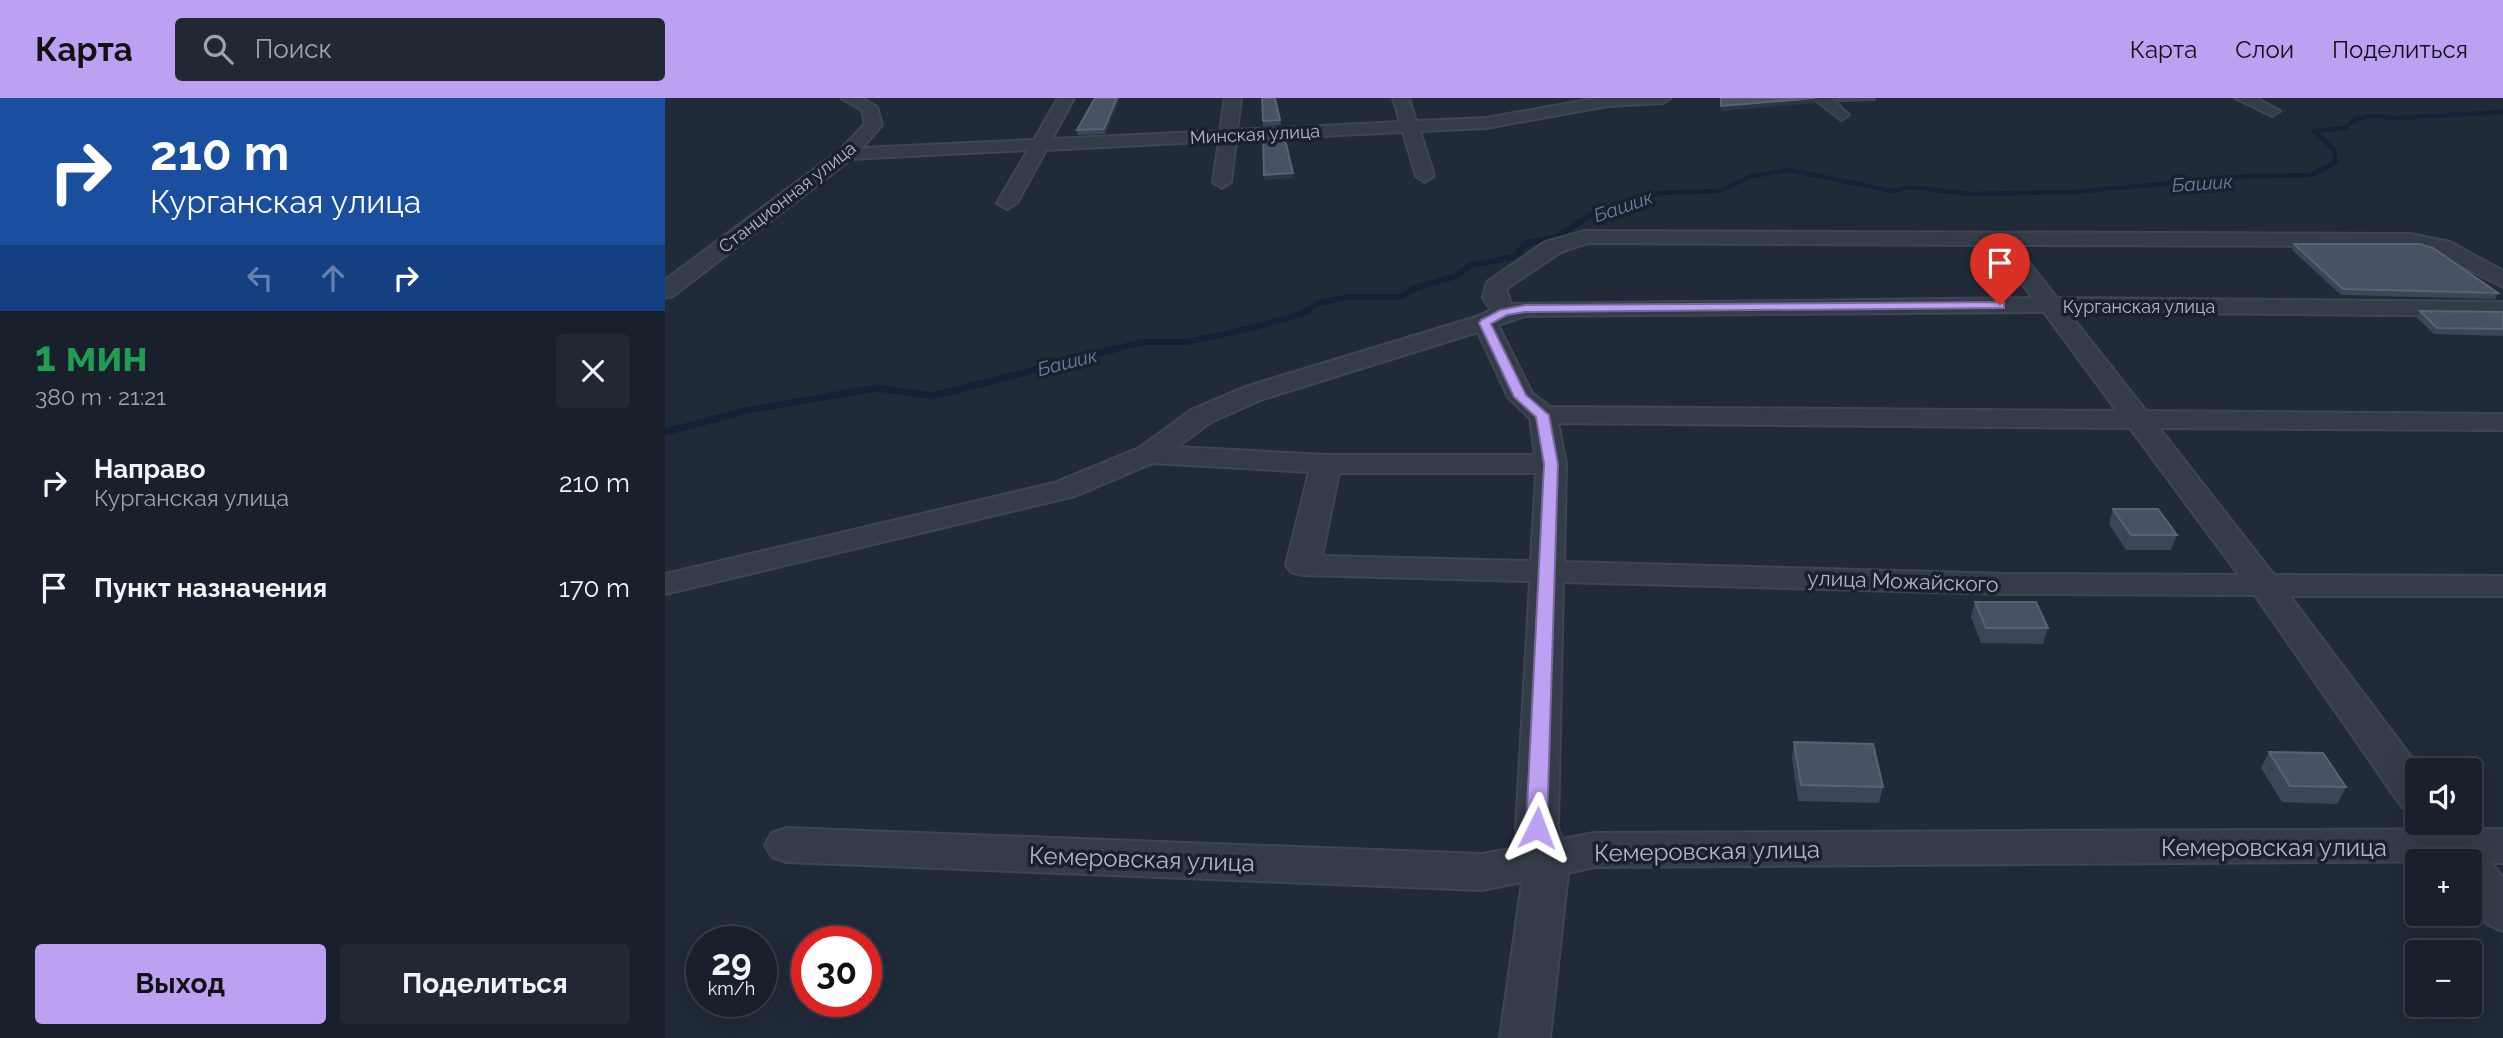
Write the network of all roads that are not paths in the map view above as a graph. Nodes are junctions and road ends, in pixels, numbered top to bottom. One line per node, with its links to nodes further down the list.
1 (849, 98): 15 (street, Станционная улица)
2 (1066, 98): 14 (street)
3 (1233, 98): 13 (street)
4 (1401, 98): 12 (street)
5 (1663, 98): 8 (street, Минская улица)
6 (1821, 98): 10 (street)
7 (2243, 98): 9 (street)
8 (1607, 99): 11 (street); 12 (street, Минская улица)
9 (2272, 111)
10 (1841, 115)
11 (1620, 116)
12 (1410, 126): 13 (street, Минская улица); 16 (street)
13 (1228, 136): 14 (street, Минская улица); 17 (street)
14 (1039, 145): 15 (street, Минская улица); 18 (street)
15 (846, 154): 21 (street, Станционная улица)
16 (1425, 176)
17 (1222, 182)
18 (1007, 202)
19 (1999, 239): 20 (street); 22 (street); 24 (street)
20 (2503, 280)
21 (665, 291)
22 (2051, 305): 23 (street, Курганская улица); 24 (street, Курганская улица); 26 (street)
23 (2503, 309)
24 (1494, 317): 25 (street); 30 (street, Курганская улица)
25 (1543, 415): 26 (street); 32 (street)
26 (2140, 421): 27 (street); 34 (street)
27 (2400, 422): 28 (street); 29 (street)
28 (2503, 422)
29 (2503, 446)
30 (1149, 454): 31 (street); 35 (street)
31 (1326, 464): 32 (street); 33 (street, улица Можайского)
32 (1551, 464): 33 (street)
33 (1549, 571): 34 (street, улица Можайского); 42 (street)
34 (2263, 583): 36 (street, улица Можайского); 37 (street)
35 (665, 584)
36 (2503, 586)
37 (2405, 779)
38 (787, 845): 42 (street, Кемеровская улица)
39 (2503, 846): 41 (street, Кемеровская улица)
40 (2405, 849): 42 (street, Кемеровская улица)
41 (2456, 849)
42 (1546, 859): 45 (street)
43 (2482, 884): 44 (street)
44 (2503, 912)
45 (1525, 1038)

